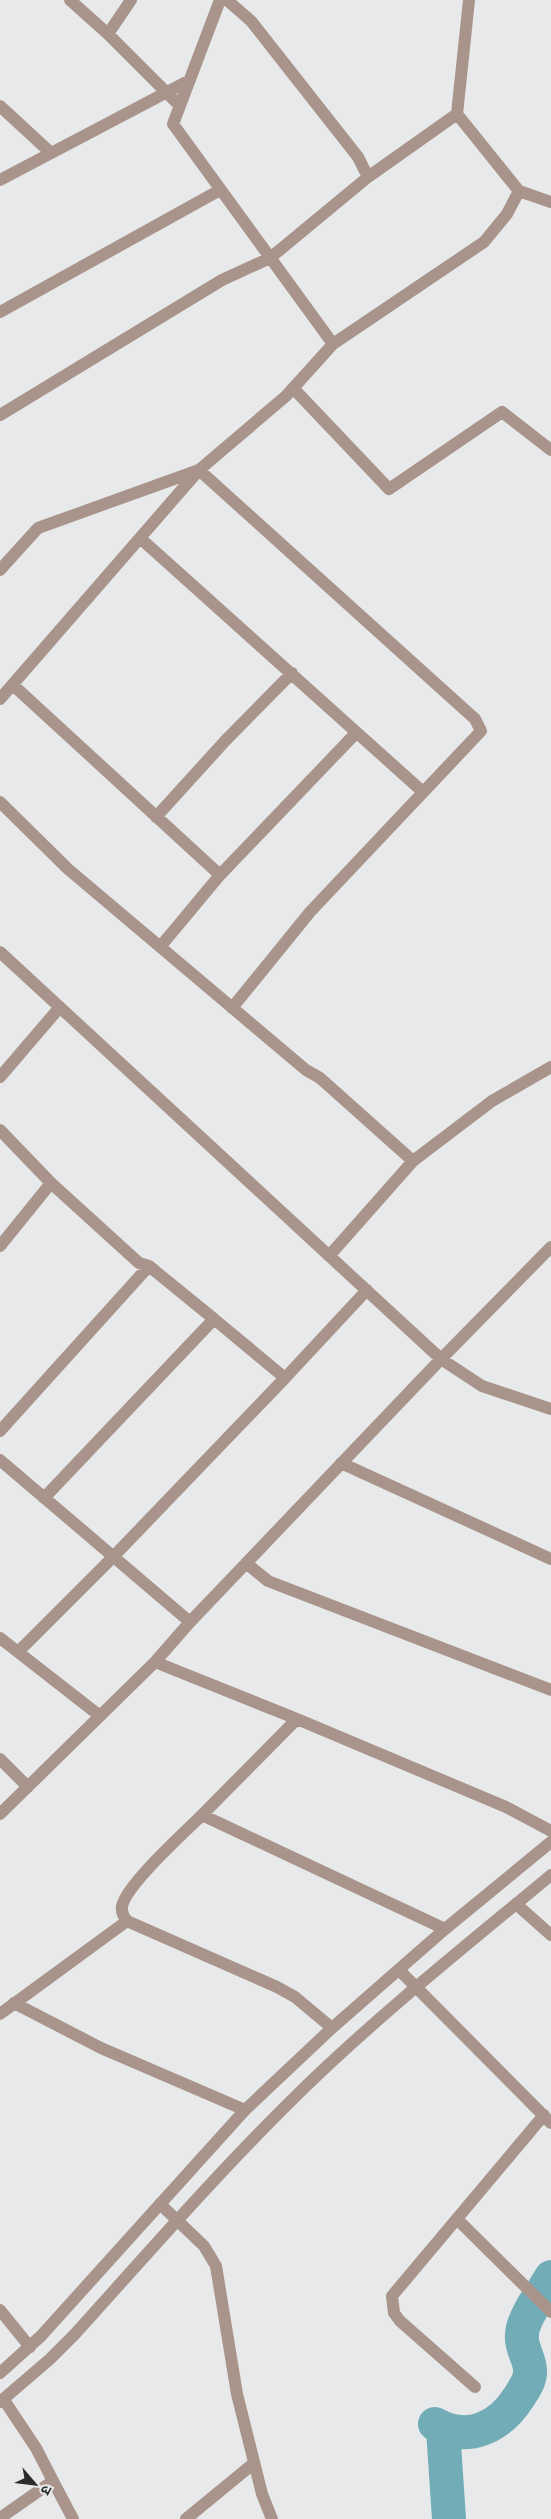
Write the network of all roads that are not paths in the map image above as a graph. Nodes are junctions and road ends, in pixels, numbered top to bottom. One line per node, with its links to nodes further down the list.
1 (70, 0): 6 (street)
2 (131, 0): 6 (street)
3 (220, 0): 7 (street)
4 (227, 0): 13 (street)
5 (470, 0): 11 (street)
6 (108, 34): 8 (street)
7 (190, 80): 8 (street); 10 (street)
8 (164, 93): 10 (street); 12 (street)
9 (0, 106): 12 (street)
10 (180, 106): 15 (street)
11 (457, 114): 13 (street); 16 (street)
12 (51, 153): 14 (street)
13 (368, 177): 18 (street)
14 (0, 180)
15 (220, 190): 18 (street); 19 (street)
16 (519, 191): 17 (street); 20 (street)
17 (551, 202)
18 (270, 258): 20 (street); 22 (street)
19 (0, 312)
20 (333, 344): 21 (street)
21 (292, 388): 23 (street); 24 (street)
22 (0, 416)
23 (551, 450)
24 (199, 470): 25 (street); 26 (street); 31 (street)
25 (140, 538): 27 (street); 28 (street)
26 (0, 570)
27 (292, 673): 30 (street); 33 (street)
28 (13, 685): 29 (street); 33 (street)
29 (0, 700)
30 (356, 733): 31 (street); 34 (street)
31 (423, 792): 38 (street)
32 (0, 802): 35 (street)
33 (156, 817): 34 (street)
34 (220, 875): 35 (street)
35 (160, 947): 38 (street)
36 (0, 952): 37 (street)
37 (60, 1008): 40 (street); 46 (street)
38 (232, 1008): 42 (street)
39 (551, 1067): 42 (street)
40 (0, 1077)
41 (0, 1130): 43 (street)
42 (413, 1161): 46 (street)
43 (51, 1183): 44 (street); 47 (street)
44 (0, 1246)
45 (551, 1247): 50 (street)
46 (329, 1256): 48 (street)
47 (149, 1266): 49 (street); 53 (street)
48 (367, 1290): 50 (street); 51 (street)
49 (214, 1319): 51 (street); 56 (street)
50 (440, 1359): 52 (street); 55 (street)
51 (285, 1378): 57 (street)
52 (551, 1410)
53 (0, 1431)
54 (0, 1460): 56 (street)
55 (341, 1463): 58 (street); 59 (street)
56 (44, 1498): 57 (street)
57 (114, 1557): 60 (street); 62 (street)
58 (551, 1559)
59 (246, 1563): 60 (street); 64 (street)
60 (190, 1622): 63 (street)
61 (0, 1638): 62 (street)
62 (18, 1652): 65 (street)
63 (155, 1662): 65 (street); 66 (street)
64 (551, 1690)
65 (100, 1716): 68 (street)
66 (297, 1719): 70 (street); 71 (street)
67 (0, 1759): 68 (street)
68 (28, 1787): 69 (street)
69 (0, 1814)
70 (202, 1815): 75 (street); 76 (street)
71 (551, 1831)
72 (551, 1842): 76 (street)
73 (551, 1875): 74 (street)
74 (516, 1904): 77 (street); 79 (street)
75 (126, 1921): 80 (street); 82 (street)
76 (445, 1929): 78 (street)
77 (551, 1934)
78 (399, 1970): 79 (street); 82 (street)
79 (416, 1988): 84 (street); 86 (street)
80 (14, 2003): 81 (street); 83 (street)
81 (0, 2014)
82 (332, 2028): 83 (street)
83 (245, 2110): 85 (street)
84 (547, 2119): 87 (street)
85 (160, 2204): 86 (street); 90 (street)
86 (178, 2220): 93 (street); 94 (street)
87 (458, 2220): 89 (street); 92 (street)
88 (0, 2310): 90 (street)
89 (549, 2310)
90 (30, 2347): 91 (street)
91 (0, 2372)
92 (475, 2387)
93 (2, 2401): 95 (street)
94 (253, 2464): 98 (street); 99 (street)
95 (53, 2481): 96 (street); 97 (street)
96 (0, 2518)
97 (72, 2519)
98 (186, 2519)
99 (272, 2519)

